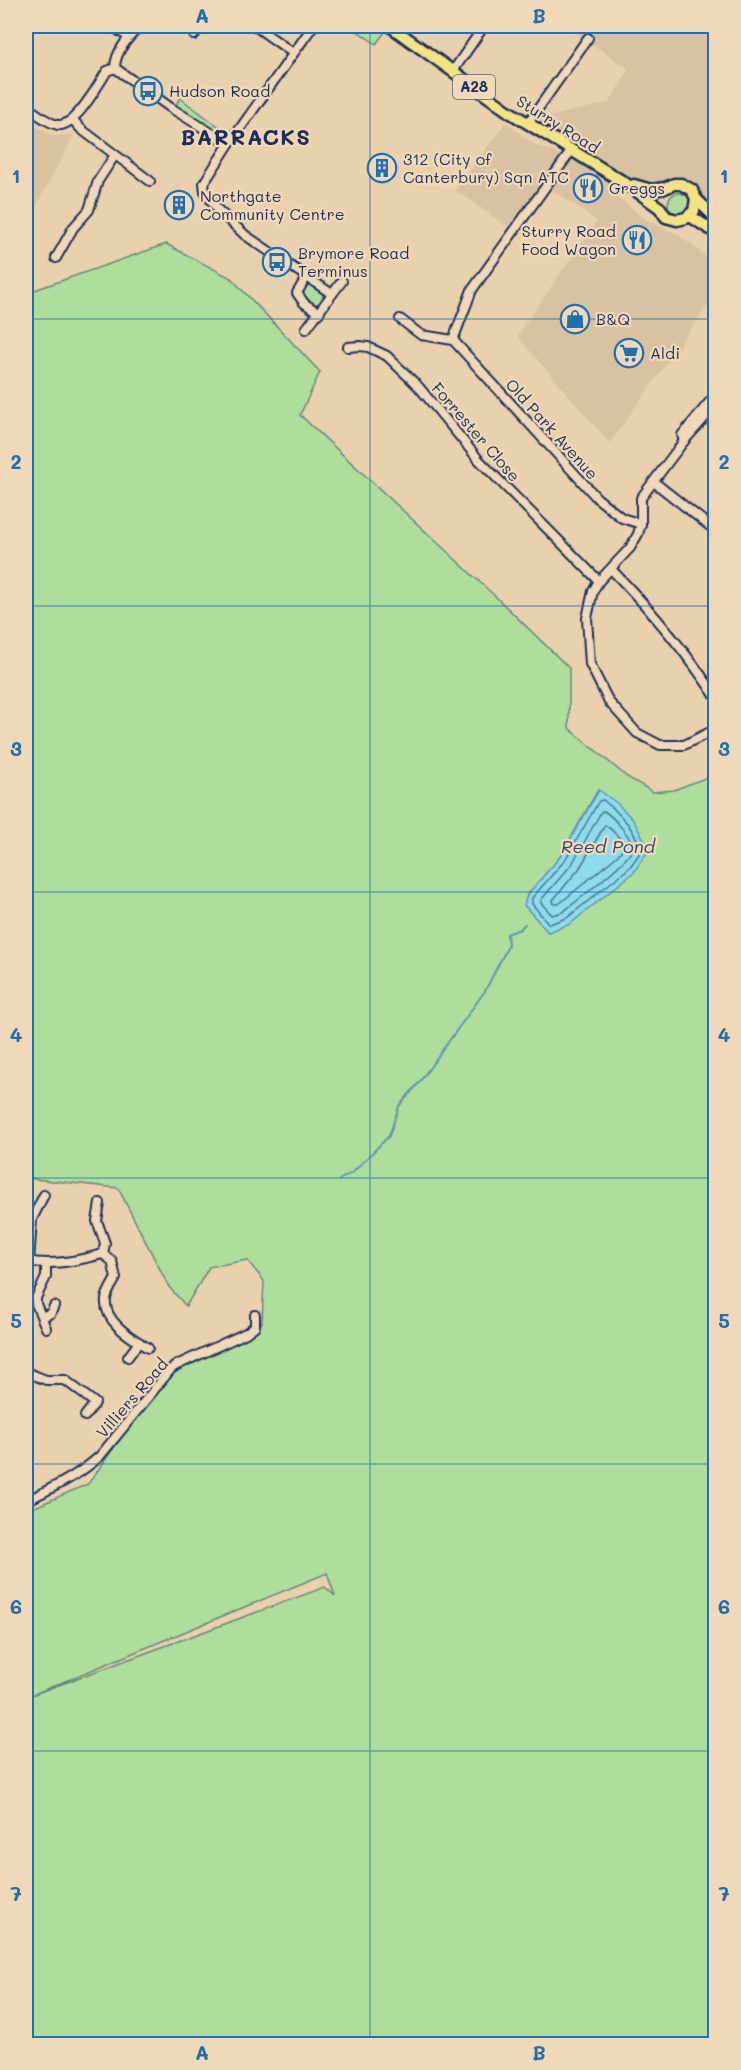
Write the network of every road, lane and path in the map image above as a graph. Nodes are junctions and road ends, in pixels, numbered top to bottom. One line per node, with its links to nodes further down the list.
1 (111, 26): 9 (street)
2 (201, 26): 8 (street)
3 (255, 26): 11 (street)
4 (313, 26): 11 (street)
5 (390, 26): 13 (highway, Sturry Road / A28)
6 (483, 26): 13 (street)
7 (139, 27): 9 (street)
8 (194, 34)
9 (129, 37): 12 (street)
10 (588, 38): 16 (street)
11 (293, 53): 17 (street)
12 (115, 68): 15 (street); 17 (street)
13 (453, 72): 16 (highway, Sturry Road / A28)
14 (26, 106): 15 (street)
15 (73, 120): 19 (street)
16 (528, 123): 18 (highway, Sturry Road / A28)
17 (229, 144): 29 (street)
18 (571, 151): 21 (highway, Sturry Road / A28); 35 (street)
19 (115, 155): 20 (street); 28 (street)
20 (150, 181)
21 (625, 183): 22 (highway, Sturry Road / A28); 24 (highway, Sturry Road / A28)
22 (665, 188): 23 (highway, Sturry Road / A28); 24 (highway)
23 (696, 199): 25 (highway); 26 (highway, Sturry Road / A28)
24 (660, 208): 25 (highway, Sturry Road / A28)
25 (690, 216): 27 (highway, Sturry Road / A28)
26 (716, 218)
27 (716, 233)
28 (56, 258)
29 (307, 276): 31 (street); 32 (street)
30 (342, 281): 31 (street)
31 (332, 294): 32 (street)
32 (319, 313): 34 (street)
33 (400, 320): 35 (street)
34 (306, 329)
35 (453, 340): 41 (street, Old Park Avenue)
36 (348, 347): 44 (street, Forrester Close)
37 (716, 394): 39 (street)
38 (716, 405): 39 (street)
39 (684, 441): 40 (street)
40 (654, 482): 41 (street); 42 (street)
41 (641, 524): 43 (street)
42 (715, 529)
43 (611, 569): 44 (street); 45 (street)
44 (598, 581): 46 (street)
45 (716, 697)
46 (716, 729)
47 (44, 1195): 50 (street)
48 (100, 1203): 49 (street)
49 (103, 1254): 51 (street); 56 (street)
50 (27, 1261): 51 (street)
51 (46, 1265): 54 (street)
52 (54, 1306): 54 (street)
53 (255, 1316): 61 (street, Villiers Road)
54 (42, 1317): 55 (street)
55 (46, 1328)
56 (139, 1342): 57 (street); 58 (street)
57 (148, 1348)
58 (128, 1357)
59 (26, 1372): 60 (street)
60 (85, 1416)
61 (26, 1501)

